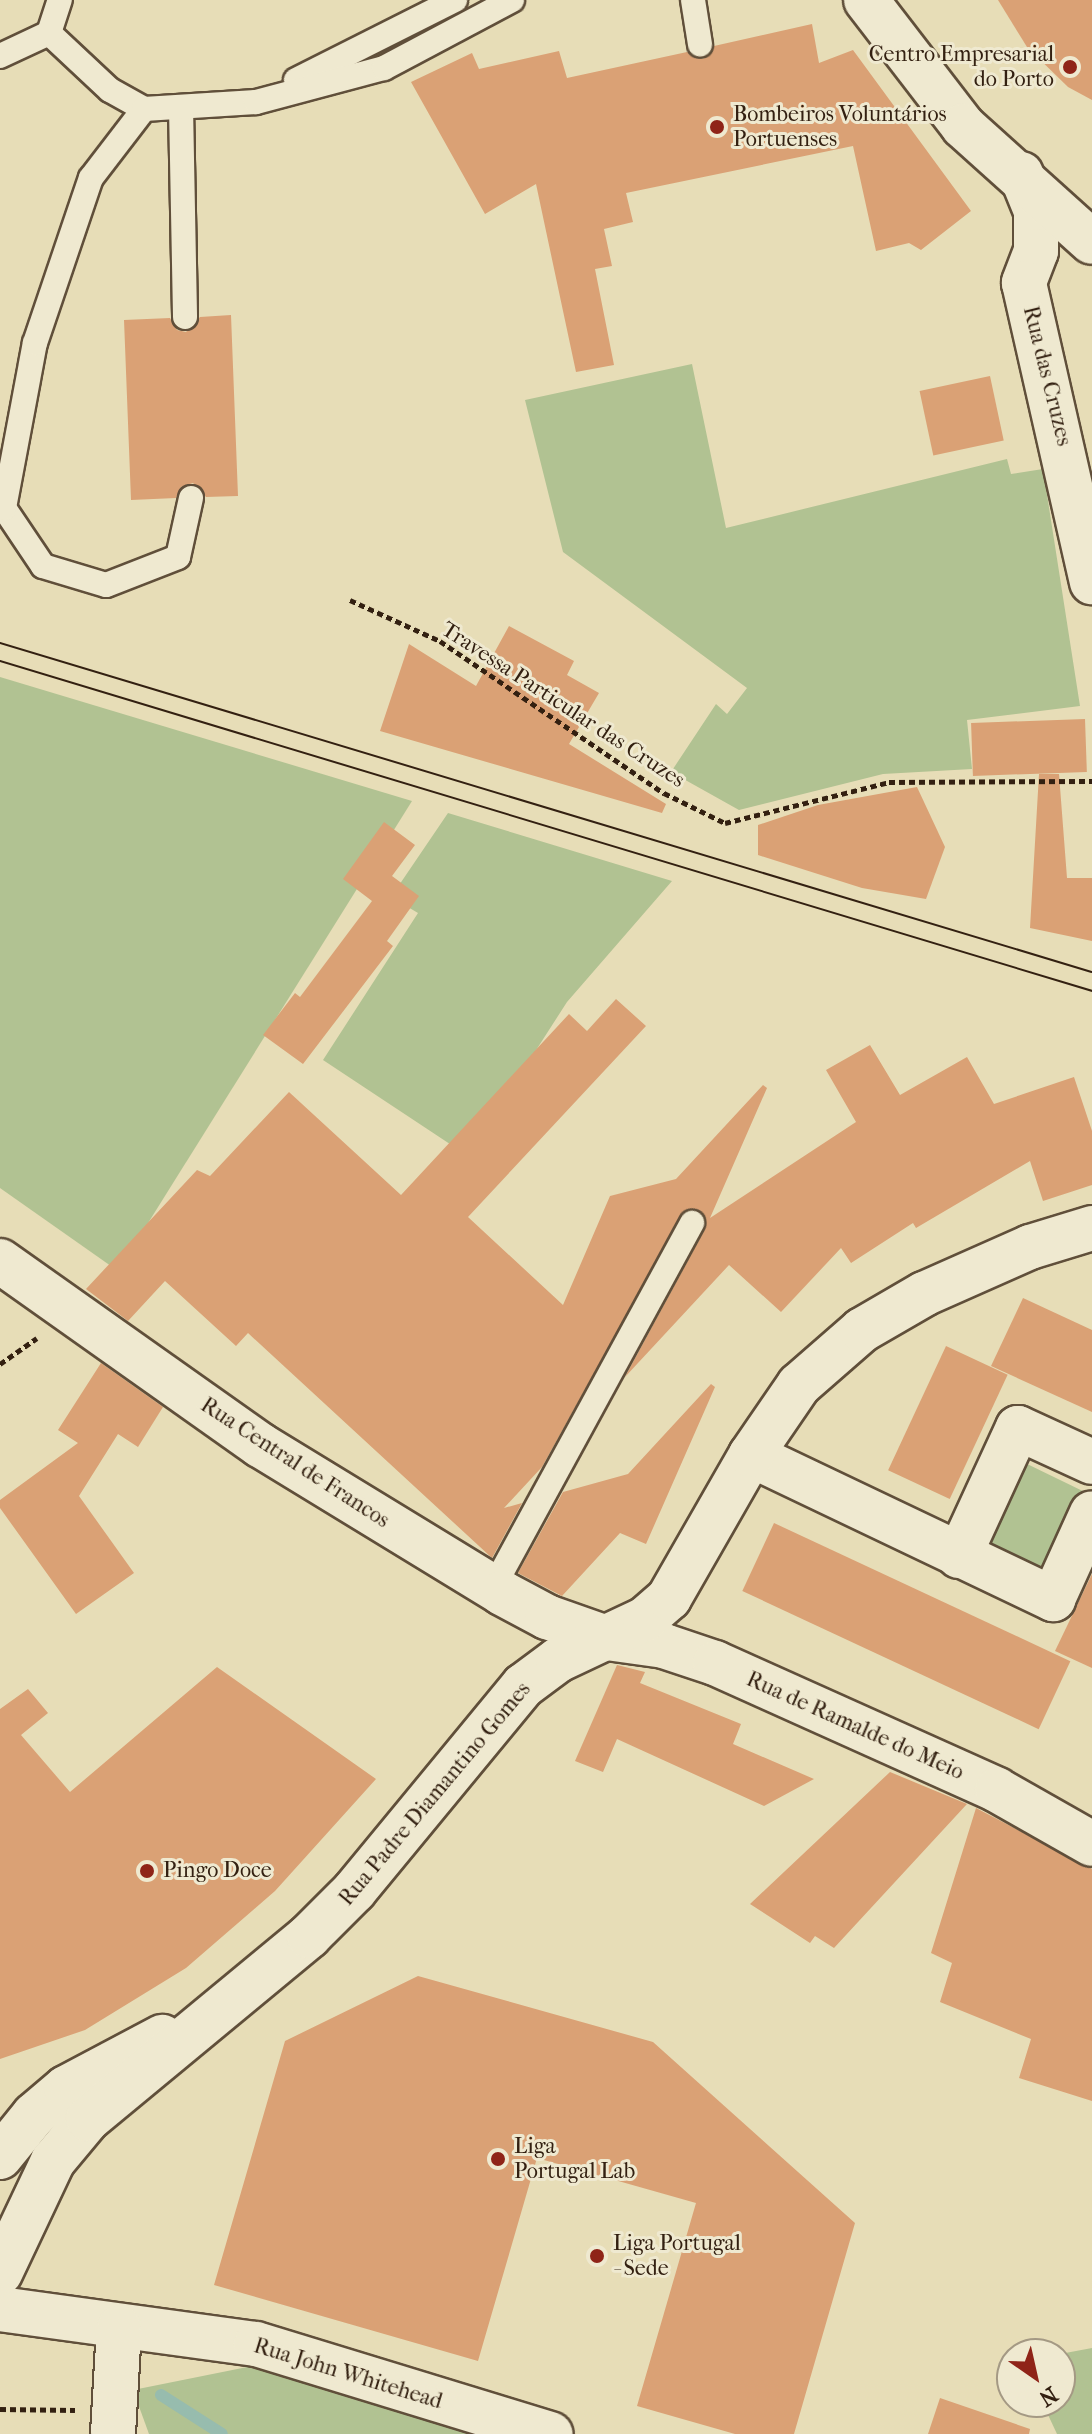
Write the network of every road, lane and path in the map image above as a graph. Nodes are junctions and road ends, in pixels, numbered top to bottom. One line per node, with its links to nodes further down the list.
1 (60, 0): 7 (lane)
2 (455, 0): 10 (lane)
3 (512, 0): 10 (lane)
4 (693, 0): 8 (lane)
5 (866, 0): 13 (street)
6 (900, 0): 13 (street)
7 (49, 33): 9 (lane); 12 (lane)
8 (700, 44)
9 (0, 56)
10 (256, 102): 11 (lane)
11 (181, 107): 12 (lane); 15 (lane)
12 (144, 109): 16 (lane)
13 (1021, 174): 14 (street); 17 (street, Rua das Cruzes)
14 (1092, 242)
15 (185, 317)
16 (191, 498)
17 (1092, 582)
18 (350, 600): 19 (path, Travessa Particular das Cruzes)
19 (1092, 781)
20 (692, 1223): 27 (lane)
21 (1092, 1228): 23 (street, Rua Padre Diamantino Gomes)
22 (0, 1261): 27 (street, Rua Central de Francos)
23 (751, 1455): 26 (street); 28 (street, Rua Padre Diamantino Gomes)
24 (1092, 1462): 26 (street)
25 (1092, 1513): 26 (street)
26 (959, 1556)
27 (493, 1588): 28 (street, Rua Central de Francos)
28 (607, 1638): 29 (street, Rua de Ramalde do Meio); 30 (street, Rua Padre Diamantino Gomes)
29 (1092, 1844)
30 (199, 2026): 31 (street, Rua Padre Diamantino Gomes); 32 (street, Rua Padre Diamantino Gomes)
31 (0, 2157)
32 (0, 2273)
33 (0, 2309): 34 (street, Rua John Whitehead)
34 (119, 2328): 36 (street); 37 (street, Rua John Whitehead)
35 (0, 2409): 36 (path)
36 (113, 2426)
37 (551, 2434)

